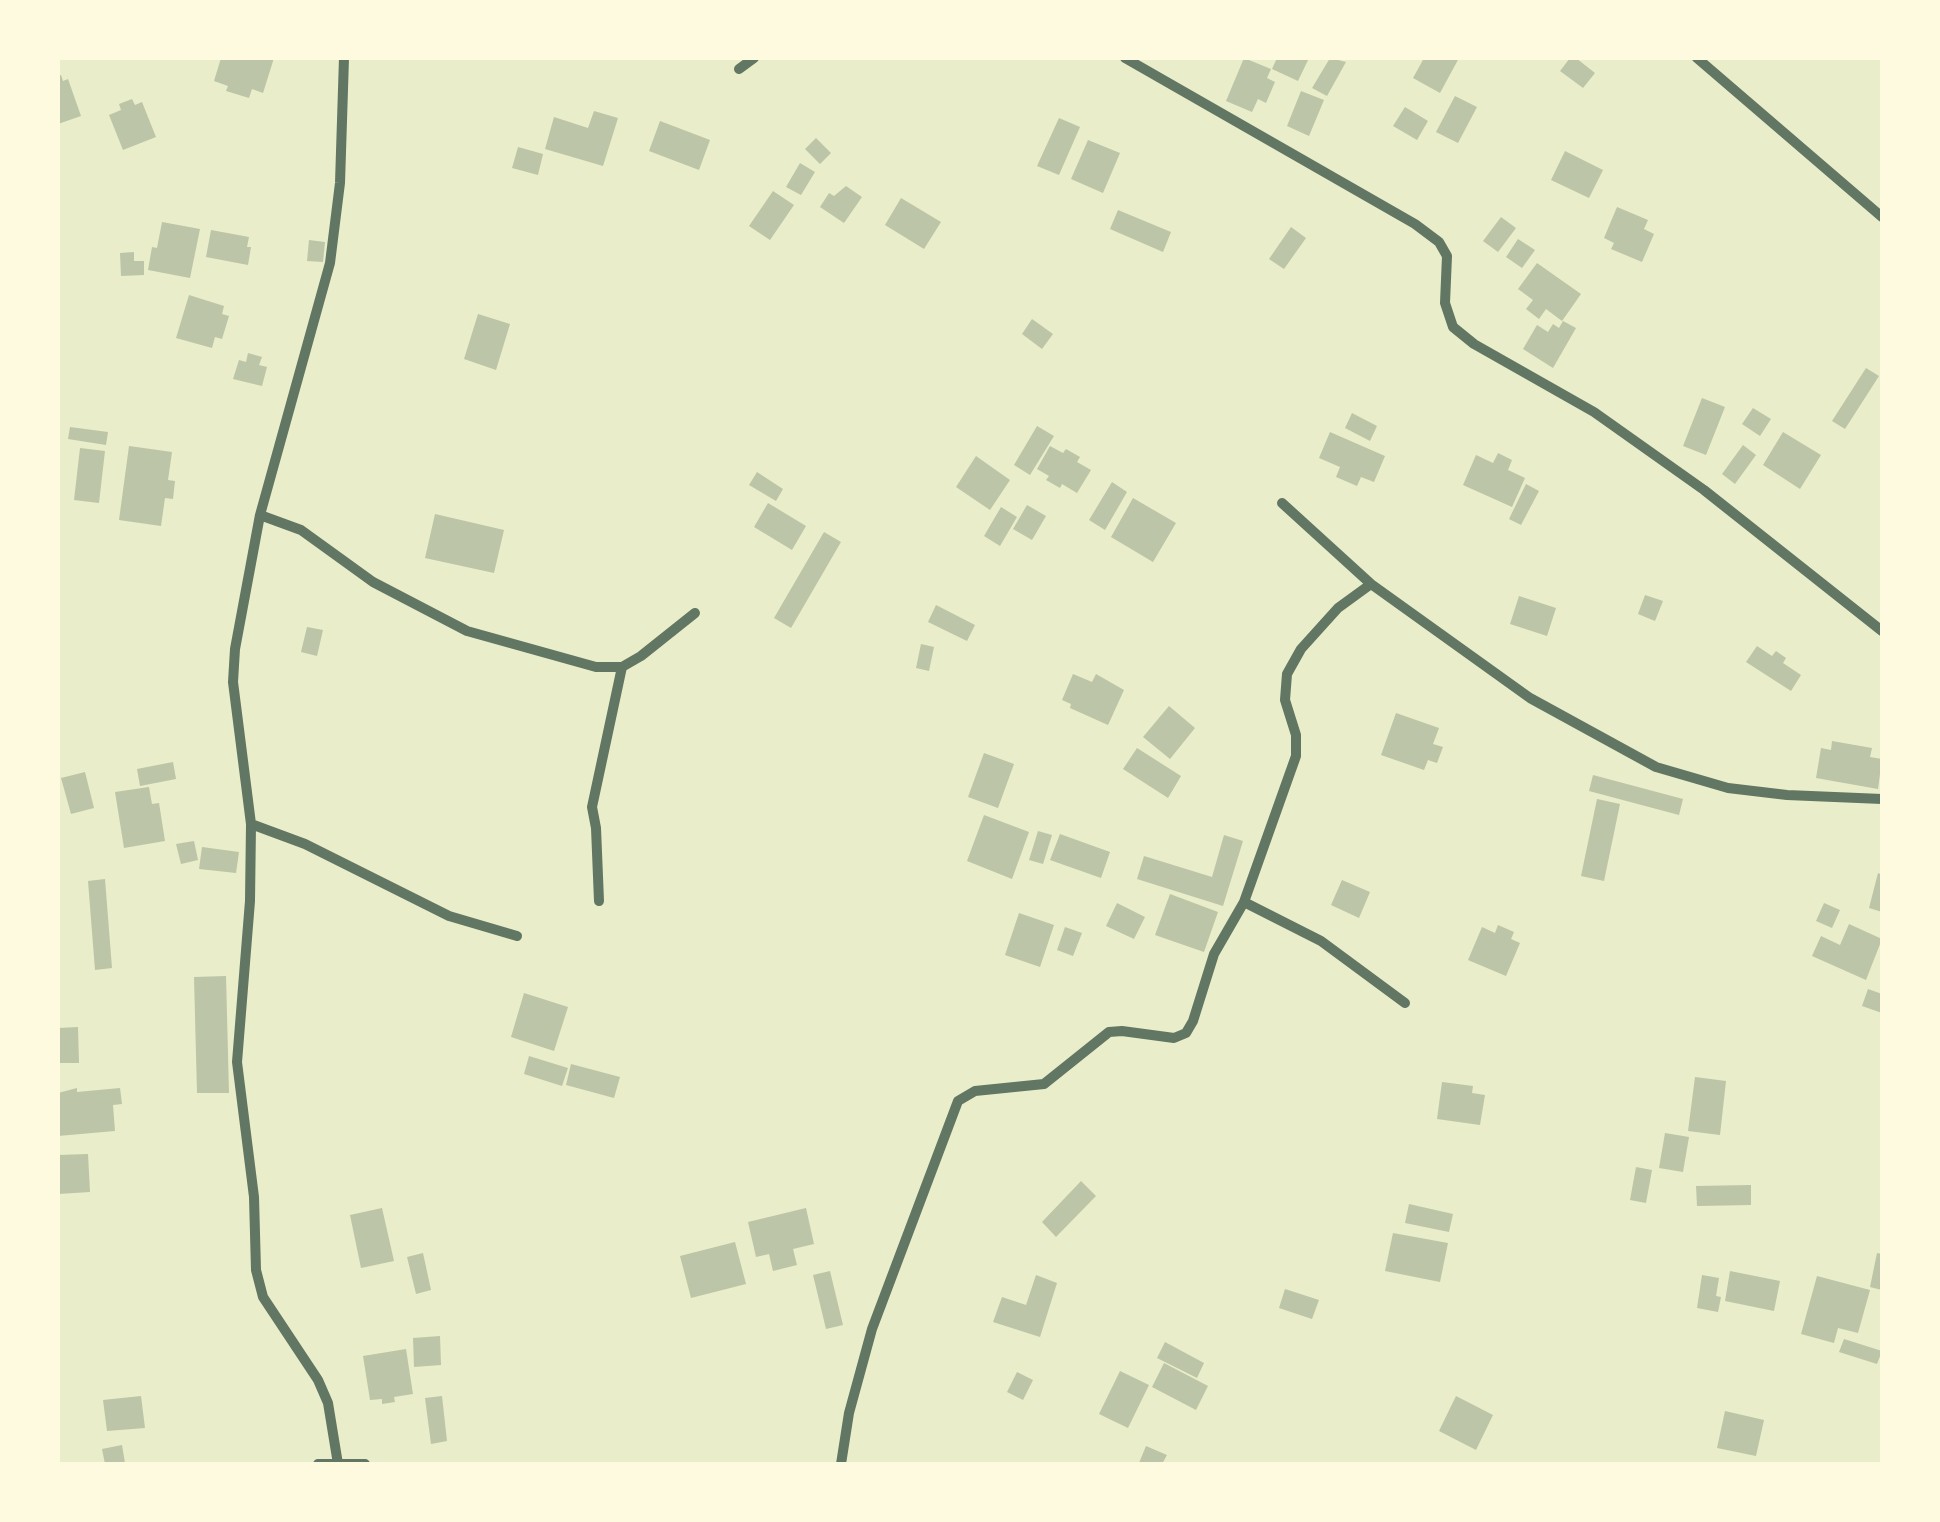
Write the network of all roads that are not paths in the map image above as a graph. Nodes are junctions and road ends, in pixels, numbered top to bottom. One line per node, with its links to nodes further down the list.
1 (344, 58): 8 (street)
2 (754, 58): 5 (street)
3 (1125, 58): 11 (street)
4 (1696, 58): 6 (street)
5 (738, 69)
6 (1882, 217)
7 (1282, 503): 9 (street)
8 (260, 515): 12 (street); 14 (street)
9 (1372, 584): 13 (street); 16 (street)
10 (696, 613): 12 (street)
11 (1882, 631)
12 (622, 667): 15 (street)
13 (1882, 799)
14 (251, 824): 17 (street); 20 (street)
15 (599, 902)
16 (1244, 902): 18 (street); 22 (street)
17 (518, 936)
18 (1406, 1003)
19 (318, 1464): 20 (street)
20 (338, 1464): 21 (street)
21 (365, 1464)
22 (842, 1464)

